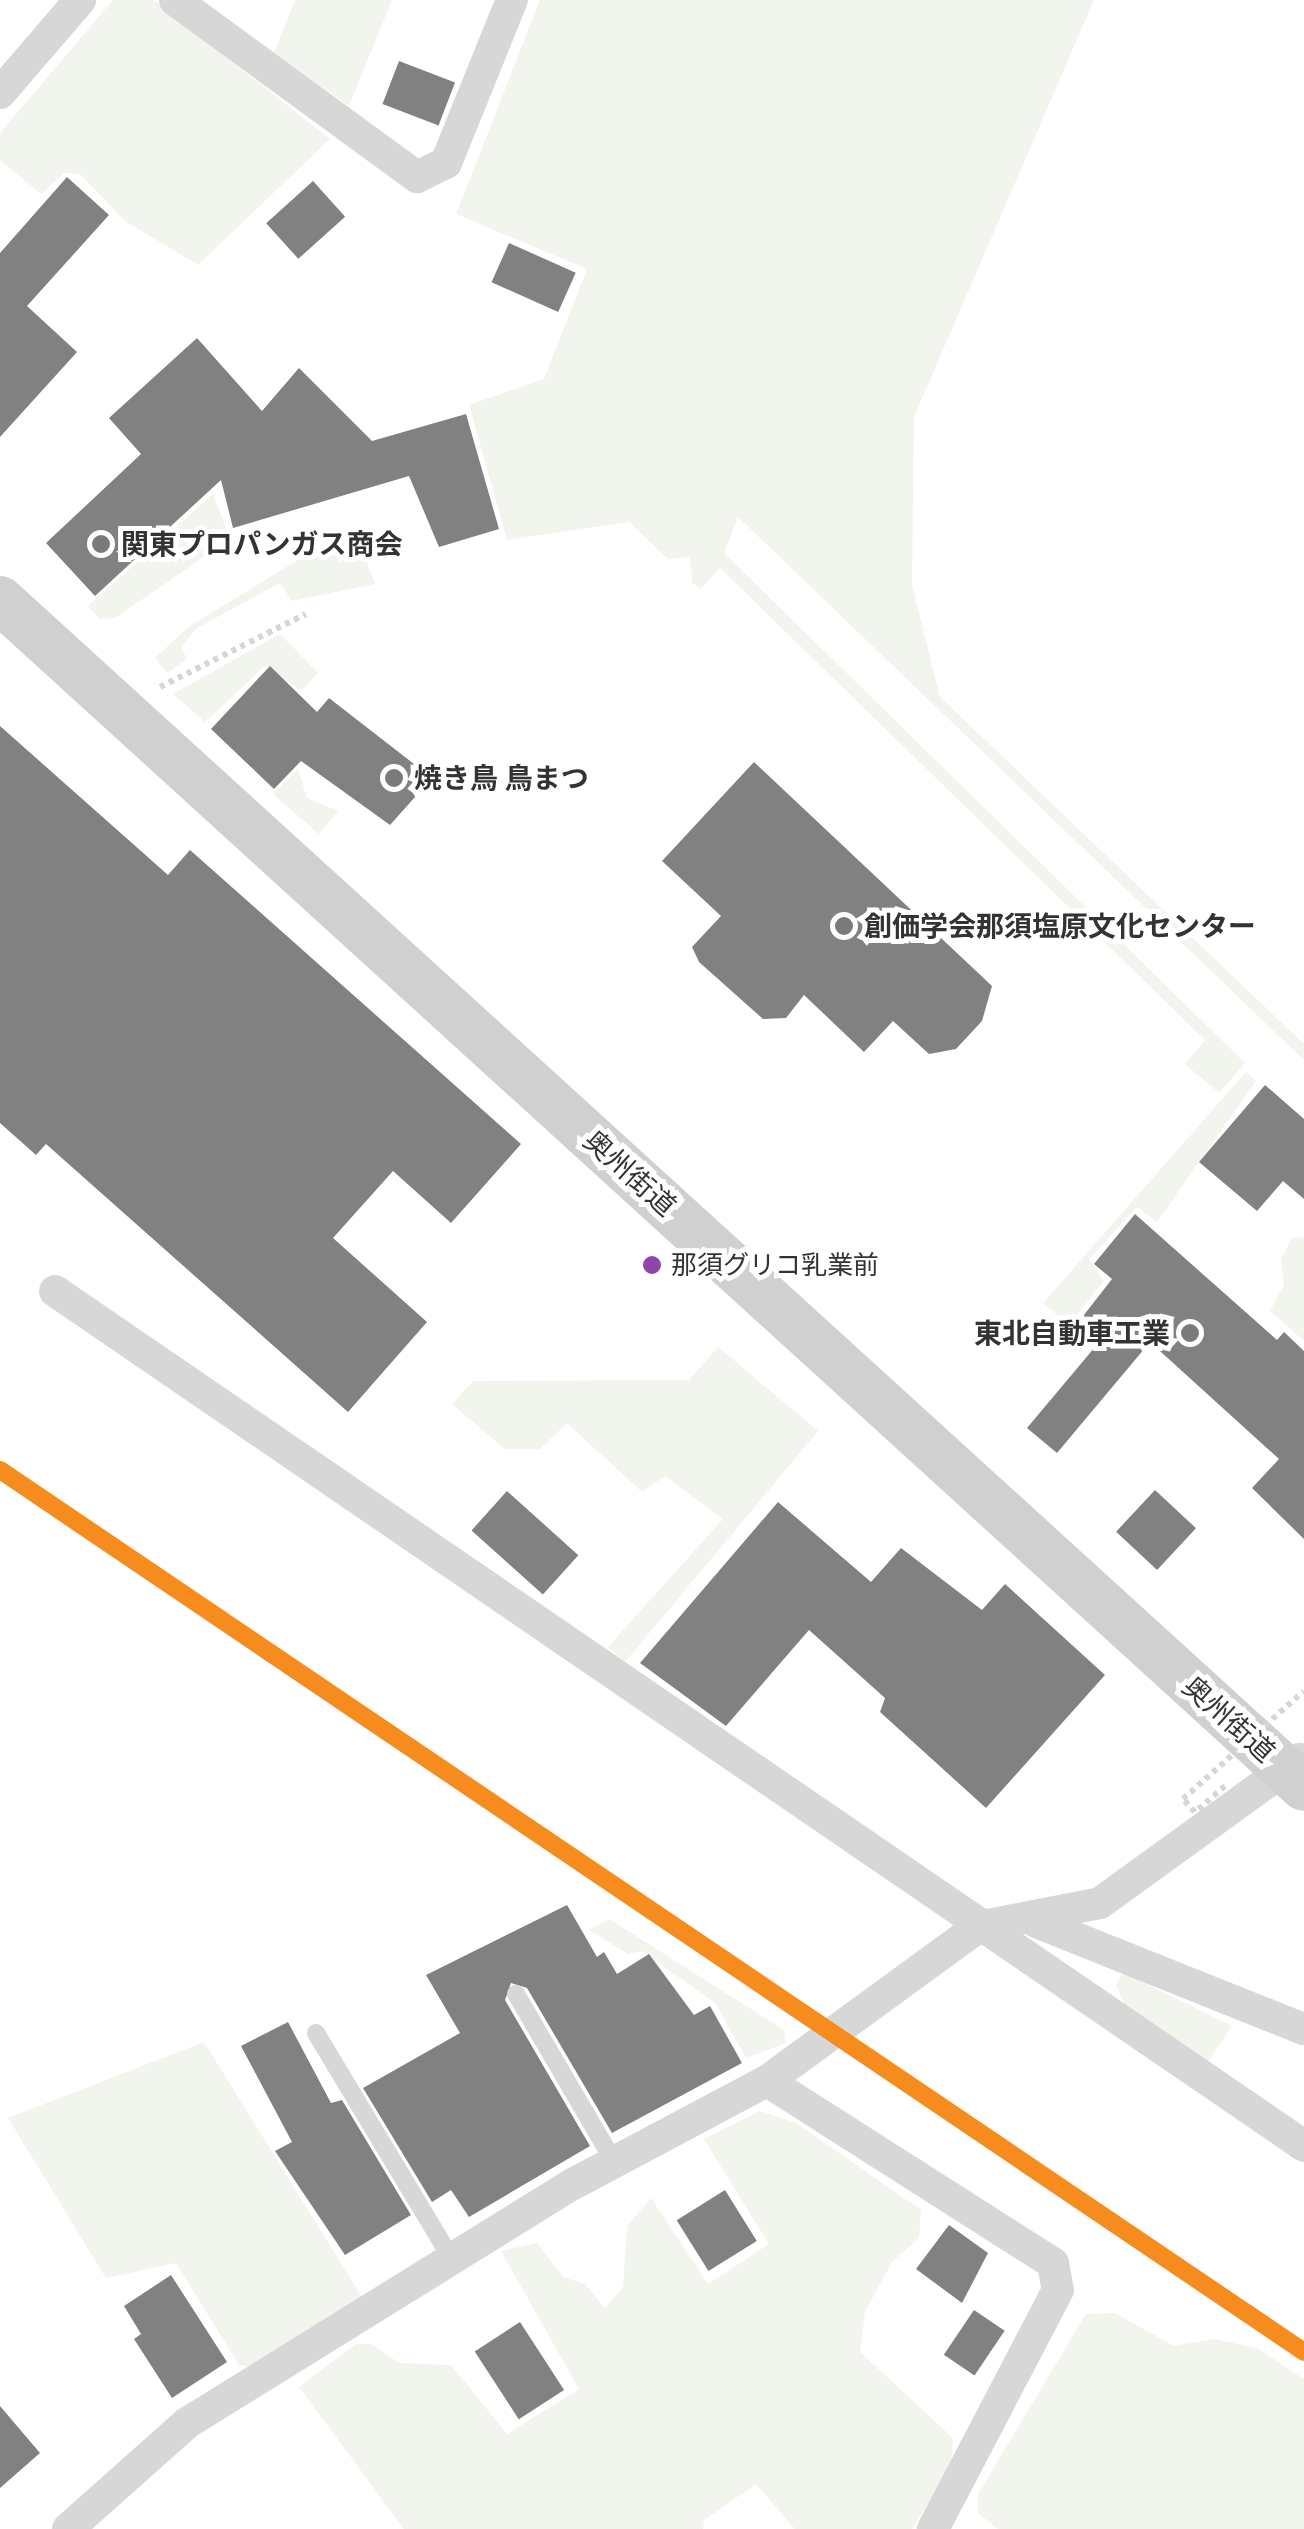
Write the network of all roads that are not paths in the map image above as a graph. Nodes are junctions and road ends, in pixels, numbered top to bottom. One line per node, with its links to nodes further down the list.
1 (80, 0): 4 (street)
2 (175, 0): 3 (street)
3 (512, 0)
4 (0, 92)
5 (0, 600): 7 (main road, 奥州街道)
6 (55, 1291): 9 (street)
7 (1297, 1771): 8 (street)
8 (1036, 1922): 9 (street); 11 (street)
9 (978, 1927): 13 (street); 14 (street)
10 (516, 1994): 15 (lane)
11 (1304, 2029)
12 (316, 2033): 16 (lane)
13 (767, 2081): 15 (street); 18 (street)
14 (1304, 2146)
15 (614, 2162): 16 (street)
16 (452, 2259): 17 (street)
17 (68, 2529)
18 (932, 2529)

